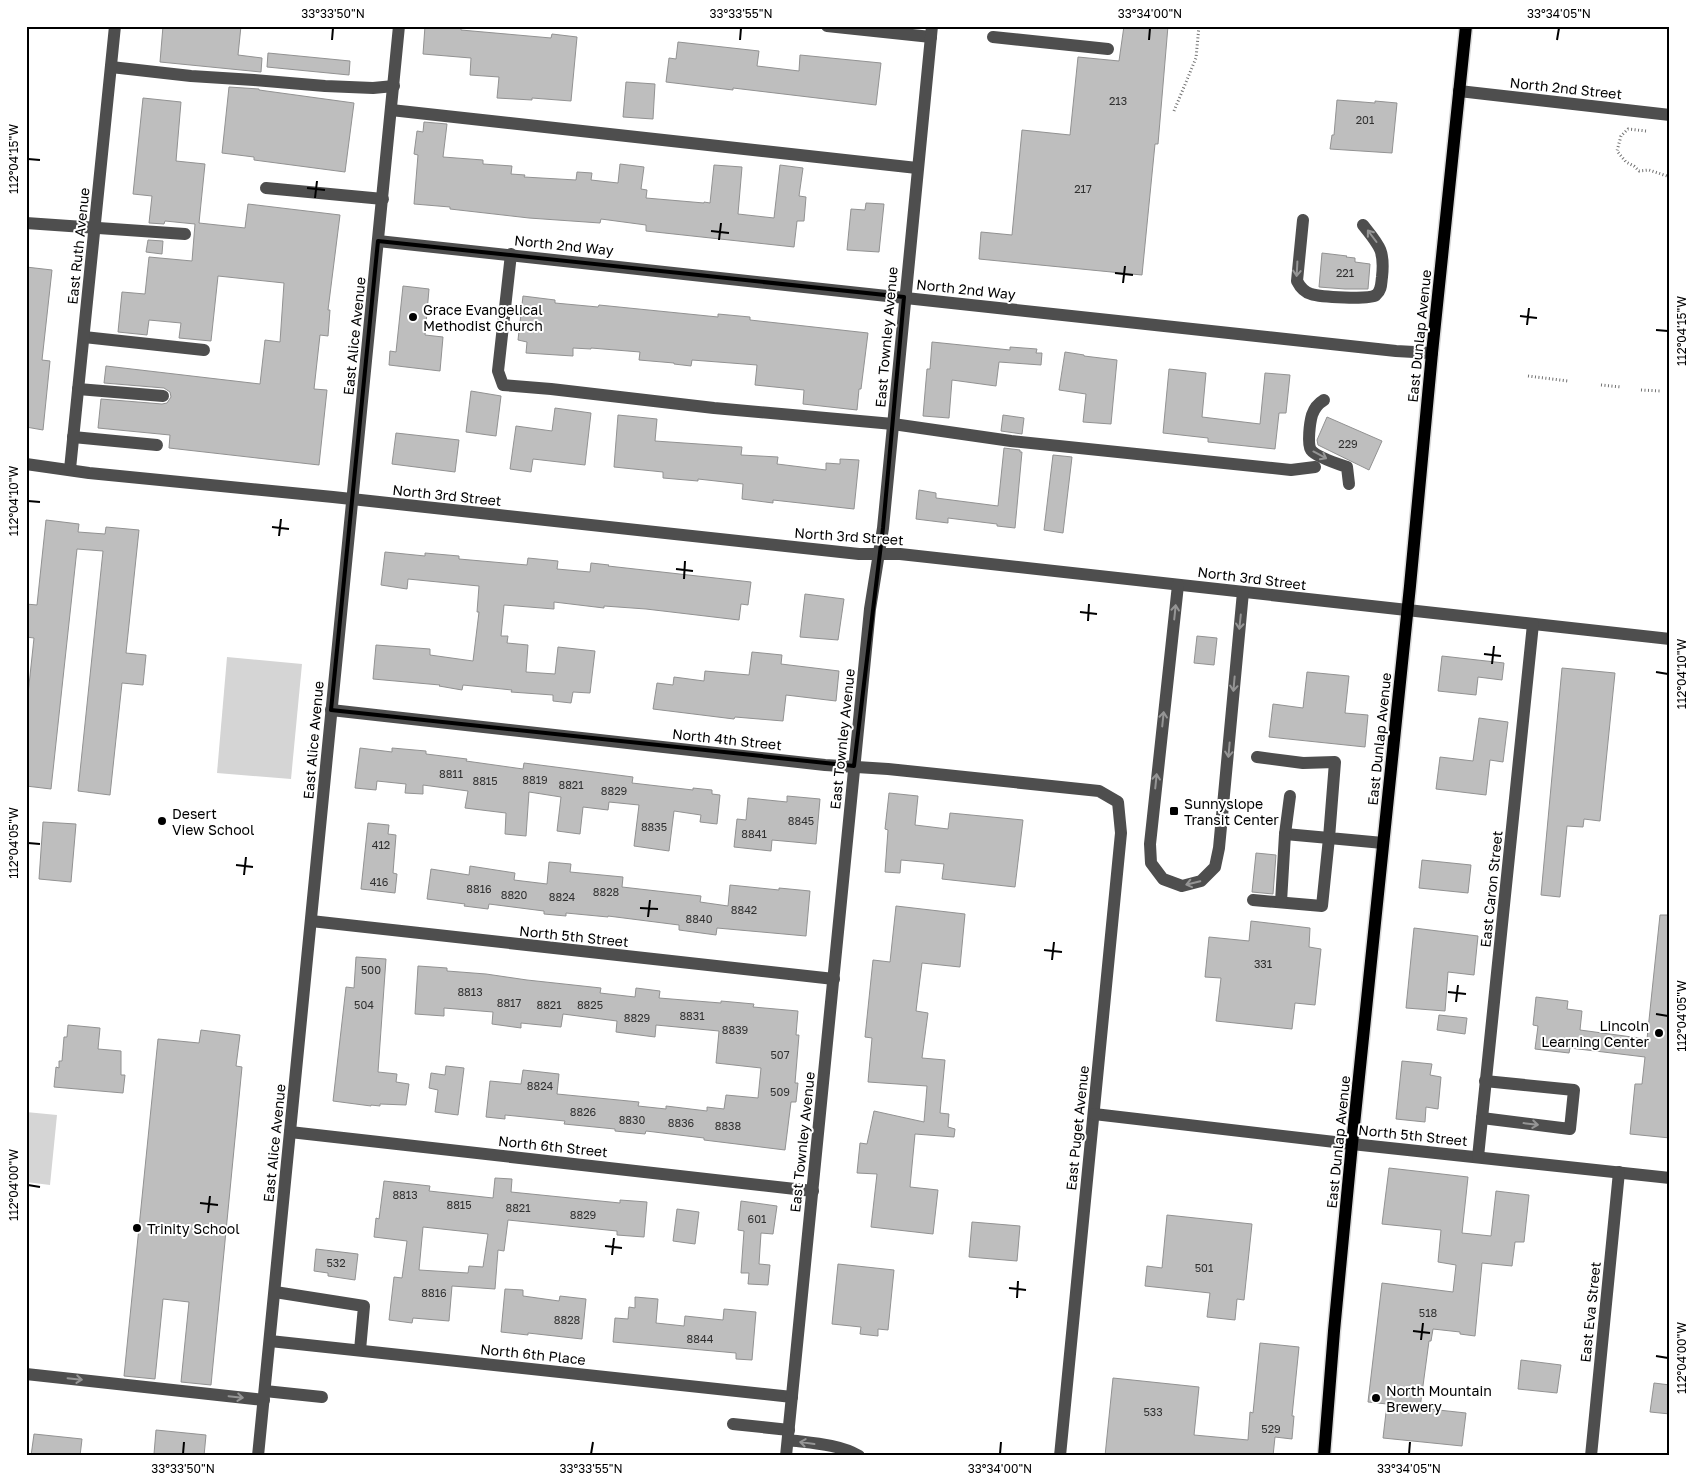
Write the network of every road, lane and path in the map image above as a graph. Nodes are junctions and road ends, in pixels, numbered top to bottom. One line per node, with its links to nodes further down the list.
1 (115, 26): 9 (street, East Ruth Avenue)
2 (399, 26): 10 (street, East Alice Avenue)
3 (827, 26): 6 (street)
4 (1199, 26): 13 (path)
5 (1466, 26): 11 (main road, East Dunlap Avenue)
6 (931, 32): 16 (street, East Townley Avenue)
7 (993, 37): 8 (street)
8 (1108, 50)
9 (111, 67): 10 (street); 23 (street, East Ruth Avenue)
10 (394, 86): 12 (street, East Alice Avenue)
11 (1460, 91): 14 (street, North 2nd Street); 30 (main road, East Dunlap Avenue)
12 (391, 110): 16 (street); 19 (street, East Alice Avenue)
13 (1174, 111)
14 (1670, 115)
15 (1646, 131): 17 (path)
16 (917, 168): 27 (street, East Townley Avenue)
17 (1670, 177)
18 (266, 188): 19 (street)
19 (382, 199): 25 (street, East Alice Avenue)
20 (1303, 220): 22 (street, one-way to 22)
21 (26, 223): 23 (street)
22 (1363, 225)
23 (94, 229): 24 (street); 28 (street, East Ruth Avenue)
24 (185, 234)
25 (378, 240): 26 (street, North 2nd Way); 47 (street, East Alice Avenue)
26 (511, 254): 27 (street, North 2nd Way); 40 (street)
27 (904, 297): 30 (street, North 2nd Way); 40 (street, East Townley Avenue)
28 (84, 337): 29 (street); 35 (street, East Ruth Avenue)
29 (204, 350)
30 (1432, 353): 51 (main road, East Dunlap Avenue)
31 (1528, 376): 32 (path)
32 (1568, 381)
33 (1601, 385): 34 (path)
34 (1621, 387)
35 (78, 389): 38 (street); 41 (street, East Ruth Avenue)
36 (1641, 390): 37 (path)
37 (1661, 391)
38 (163, 396)
39 (1324, 400): 46 (street, one-way to 46)
40 (892, 424): 44 (street); 48 (street, East Townley Avenue)
41 (73, 437): 42 (street); 45 (street, East Ruth Avenue)
42 (158, 445)
43 (26, 464): 45 (street, North 3rd Street)
44 (1315, 467)
45 (70, 470): 47 (street, North 3rd Street)
46 (1349, 484)
47 (352, 499): 48 (street, North 3rd Street); 54 (street, East Alice Avenue)
48 (878, 554): 49 (street, North 3rd Street); 56 (street, East Townley Avenue)
49 (1178, 585): 50 (street, North 3rd Street); 50 (street, one-way to 49)
50 (1243, 592): 51 (street, North 3rd Street)
51 (1407, 610): 52 (street, North 3rd Street); 61 (main road, East Dunlap Avenue)
52 (1533, 624): 53 (street, North 3rd Street); 66 (street, East Caron Street)
53 (1670, 639)
54 (331, 710): 56 (street, North 4th Street); 64 (street, East Alice Avenue)
55 (1257, 757): 60 (street)
56 (854, 766): 58 (street, North 4th Street); 65 (street, East Townley Avenue)
57 (1290, 796): 59 (street)
58 (1118, 802): 67 (street, East Puget Avenue)
59 (1285, 834): 60 (street); 63 (street)
60 (1329, 838): 61 (street); 63 (street)
61 (1383, 843): 70 (main road, East Dunlap Avenue)
62 (1253, 900): 63 (street)
63 (1281, 902)
64 (311, 921): 65 (street, North 5th Street); 69 (street, East Alice Avenue)
65 (834, 980): 74 (street, East Townley Avenue)
66 (1485, 1081): 68 (street, East Caron Street); 68 (street, one-way to 66)
67 (1094, 1114): 70 (street, North 5th Street); 87 (street, East Puget Avenue)
68 (1482, 1118): 71 (street, East Caron Street)
69 (290, 1132): 74 (street, North 6th Street); 75 (street, East Alice Avenue)
70 (1352, 1144): 71 (street, North 5th Street); 88 (main road, East Dunlap Avenue)
71 (1478, 1157): 72 (street, North 5th Street)
72 (1619, 1172): 73 (street, North 5th Street); 89 (street, East Eva Street)
73 (1670, 1178)
74 (812, 1191): 81 (street, East Townley Avenue)
75 (275, 1292): 76 (street, East Alice Avenue); 77 (street)
76 (270, 1341): 77 (street, North 6th Place); 79 (street, East Alice Avenue)
77 (360, 1350): 81 (street, North 6th Place)
78 (26, 1374): 79 (street, one-way to 79)
79 (264, 1395): 80 (street); 84 (street, East Alice Avenue)
80 (322, 1397)
81 (792, 1397): 83 (street, East Townley Avenue)
82 (733, 1424): 83 (street)
83 (788, 1435): 85 (street, East Townley Avenue); 86 (street, one-way to 83)
84 (258, 1456)
85 (786, 1456)
86 (859, 1456)
87 (1060, 1456)
88 (1324, 1456)
89 (1591, 1456)

